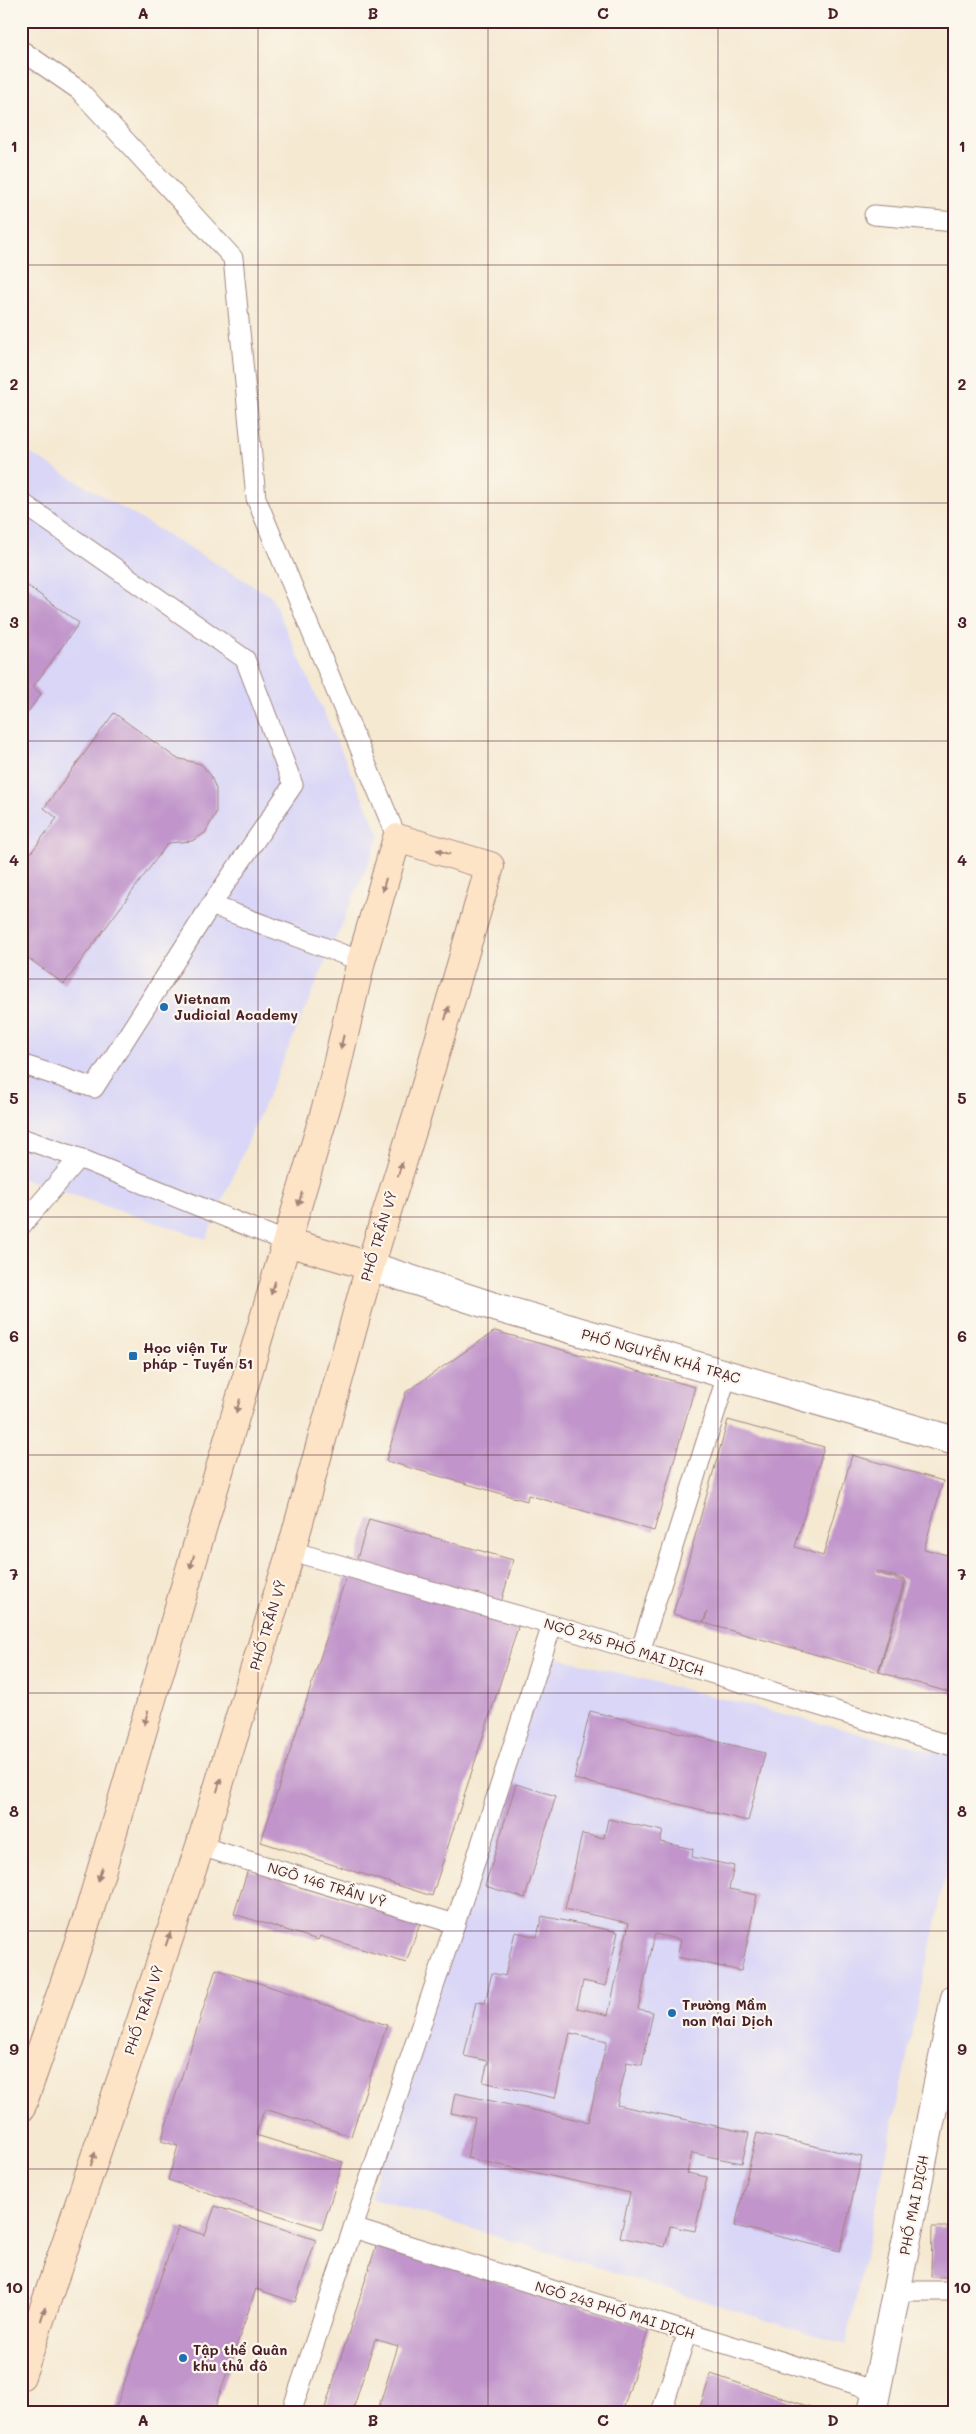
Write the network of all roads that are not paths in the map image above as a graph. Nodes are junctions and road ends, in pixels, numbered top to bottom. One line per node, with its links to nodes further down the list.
1 (21, 50): 5 (lane)
2 (874, 215): 3 (lane)
3 (955, 222)
4 (21, 502): 6 (lane)
5 (397, 838): 7 (main road, one-way to 7); 13 (main road, PHỐ TRẦN VỸ, one-way to 5)
6 (211, 904): 7 (lane); 8 (lane)
7 (362, 961): 12 (main road, one-way to 12)
8 (21, 1064)
9 (21, 1138): 10 (lane)
10 (79, 1158): 11 (lane); 12 (lane)
11 (21, 1226)
12 (287, 1242): 13 (main road); 23 (main road, one-way to 23)
13 (370, 1266): 14 (street, PHỐ NGUYỄN KHẢ TRẠC); 16 (main road, PHỐ TRẦN VỸ)
14 (727, 1375): 15 (street, PHỐ NGUYỄN KHẢ TRẠC); 18 (lane)
15 (955, 1441)
16 (292, 1551): 17 (lane, NGÕ 245 PHỐ MAI DỊCH); 20 (main road, PHỐ TRẦN VỸ, one-way to 16)
17 (552, 1625): 18 (lane, NGÕ 245 PHỐ MAI DỊCH); 21 (lane)
18 (640, 1652): 19 (lane, NGÕ 245 PHỐ MAI DỊCH)
19 (955, 1747)
20 (200, 1846): 21 (lane, NGÕ 146 TRẦN VỸ); 28 (main road, PHỐ TRẦN VỸ, one-way to 20)
21 (455, 1924): 24 (lane)
22 (955, 1998): 25 (street, PHỐ MAI DỊCH)
23 (21, 2108)
24 (353, 2228): 27 (lane, NGÕ 243 PHỐ MAI DỊCH); 30 (lane)
25 (897, 2291): 26 (lane); 29 (street, PHỐ MAI DỊCH)
26 (955, 2291)
27 (687, 2332): 29 (lane, NGÕ 243 PHỐ MAI DỊCH); 31 (lane)
28 (21, 2376)
29 (874, 2402)
30 (291, 2413)
31 (661, 2413)

